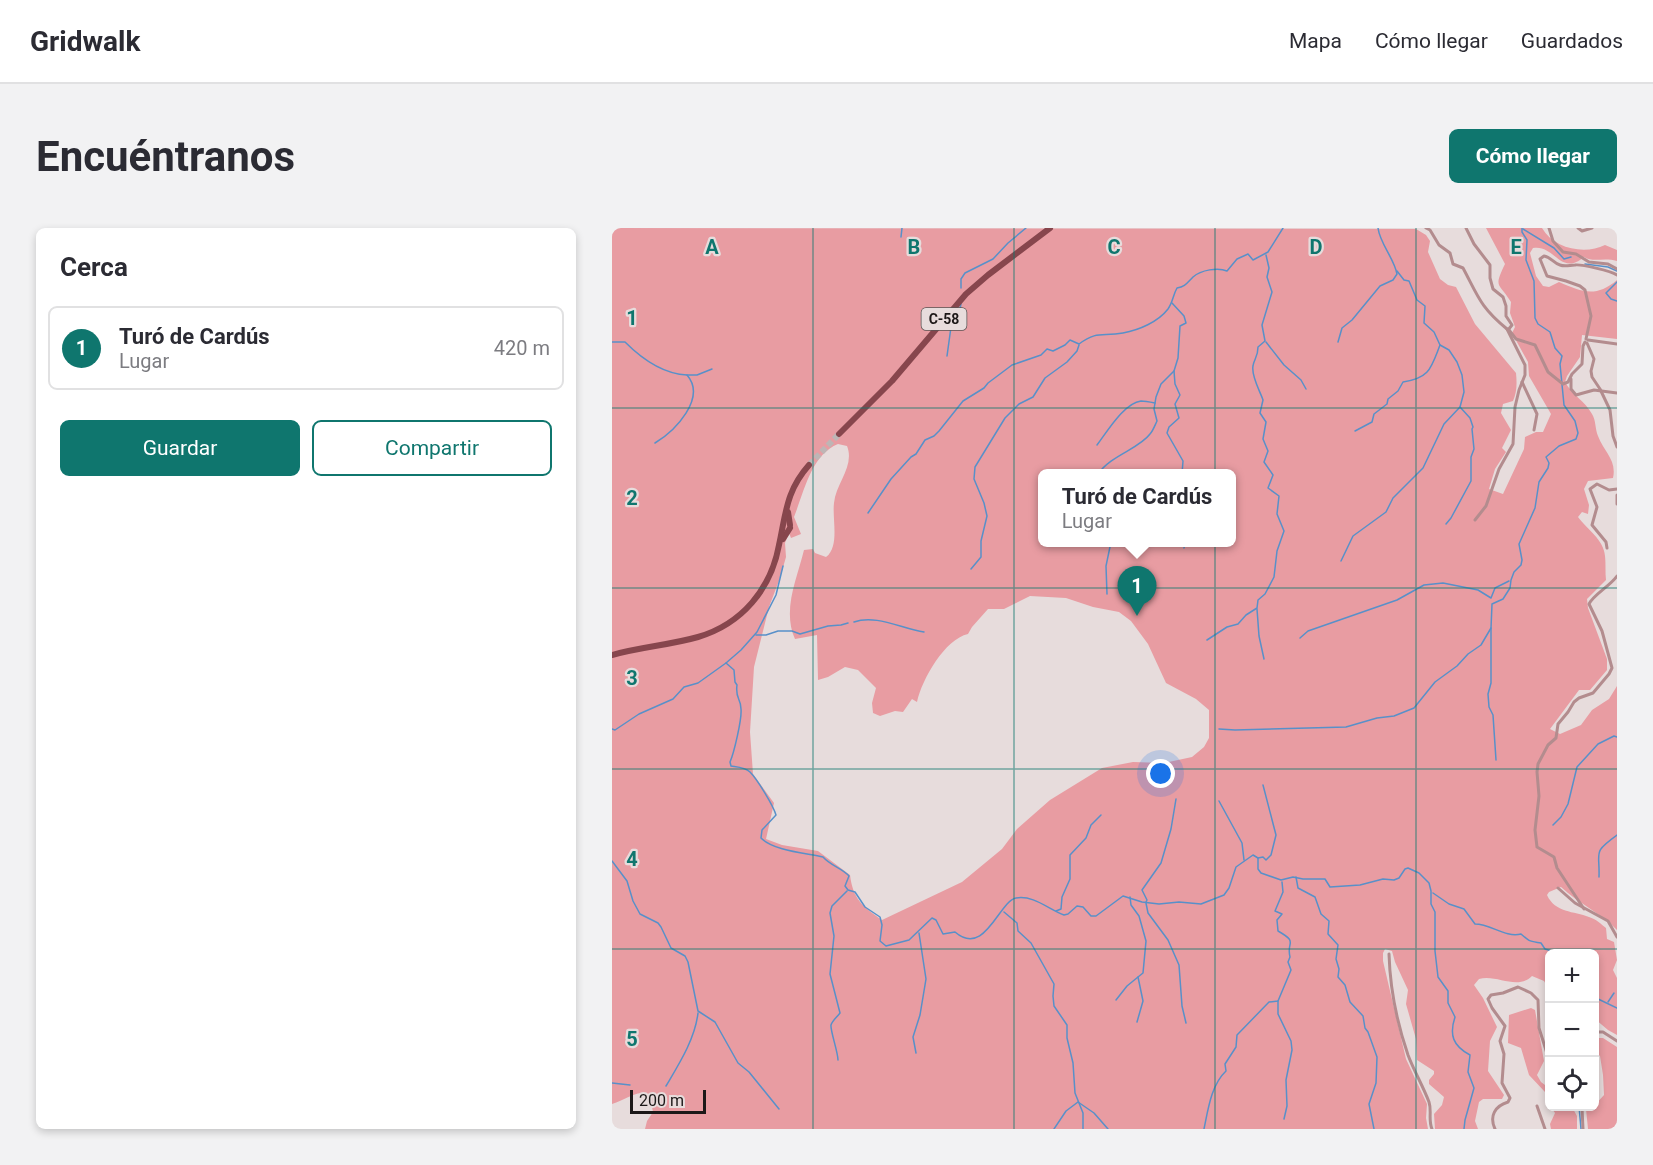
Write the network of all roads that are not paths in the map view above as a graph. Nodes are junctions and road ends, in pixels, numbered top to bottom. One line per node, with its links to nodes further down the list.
1 (1048, 228): 19 (main road, C-58)
2 (1426, 228): 11 (street)
3 (1466, 228): 11 (street)
4 (1549, 228): 7 (street)
5 (1578, 228): 6 (street)
6 (1592, 228)
7 (1584, 259): 8 (street); 9 (street)
8 (1581, 265): 10 (street); 12 (street)
9 (1617, 269)
10 (1617, 275)
11 (1508, 330): 14 (street); 15 (street)
12 (1586, 341): 13 (street); 14 (street); 16 (street)
13 (1617, 344)
14 (1570, 377): 16 (street)
15 (1522, 382): 18 (street); 27 (street)
16 (1602, 392): 17 (street); 20 (street)
17 (1617, 393)
18 (1534, 430)
19 (839, 434)
20 (1617, 447)
21 (809, 465): 22 (main road)
22 (803, 472): 26 (main road); 28 (main road)
23 (1617, 489): 29 (street)
24 (1617, 495): 25 (street)
25 (1617, 504)
26 (788, 508): 28 (main road); 28 (main road)
27 (1475, 520)
28 (788, 525): 31 (main road); 31 (main road)
29 (1607, 548)
30 (1617, 576): 33 (street)
31 (612, 656)
32 (1558, 888): 33 (street)
33 (1584, 909): 34 (street)
34 (1617, 937)
35 (1389, 954): 41 (street)
36 (1599, 1032): 37 (street)
37 (1617, 1041)
38 (1548, 1057): 42 (street)
39 (1537, 1106): 43 (street)
40 (1581, 1111): 44 (street)
41 (1432, 1129)
42 (1494, 1129)
43 (1545, 1129)
44 (1583, 1129)

